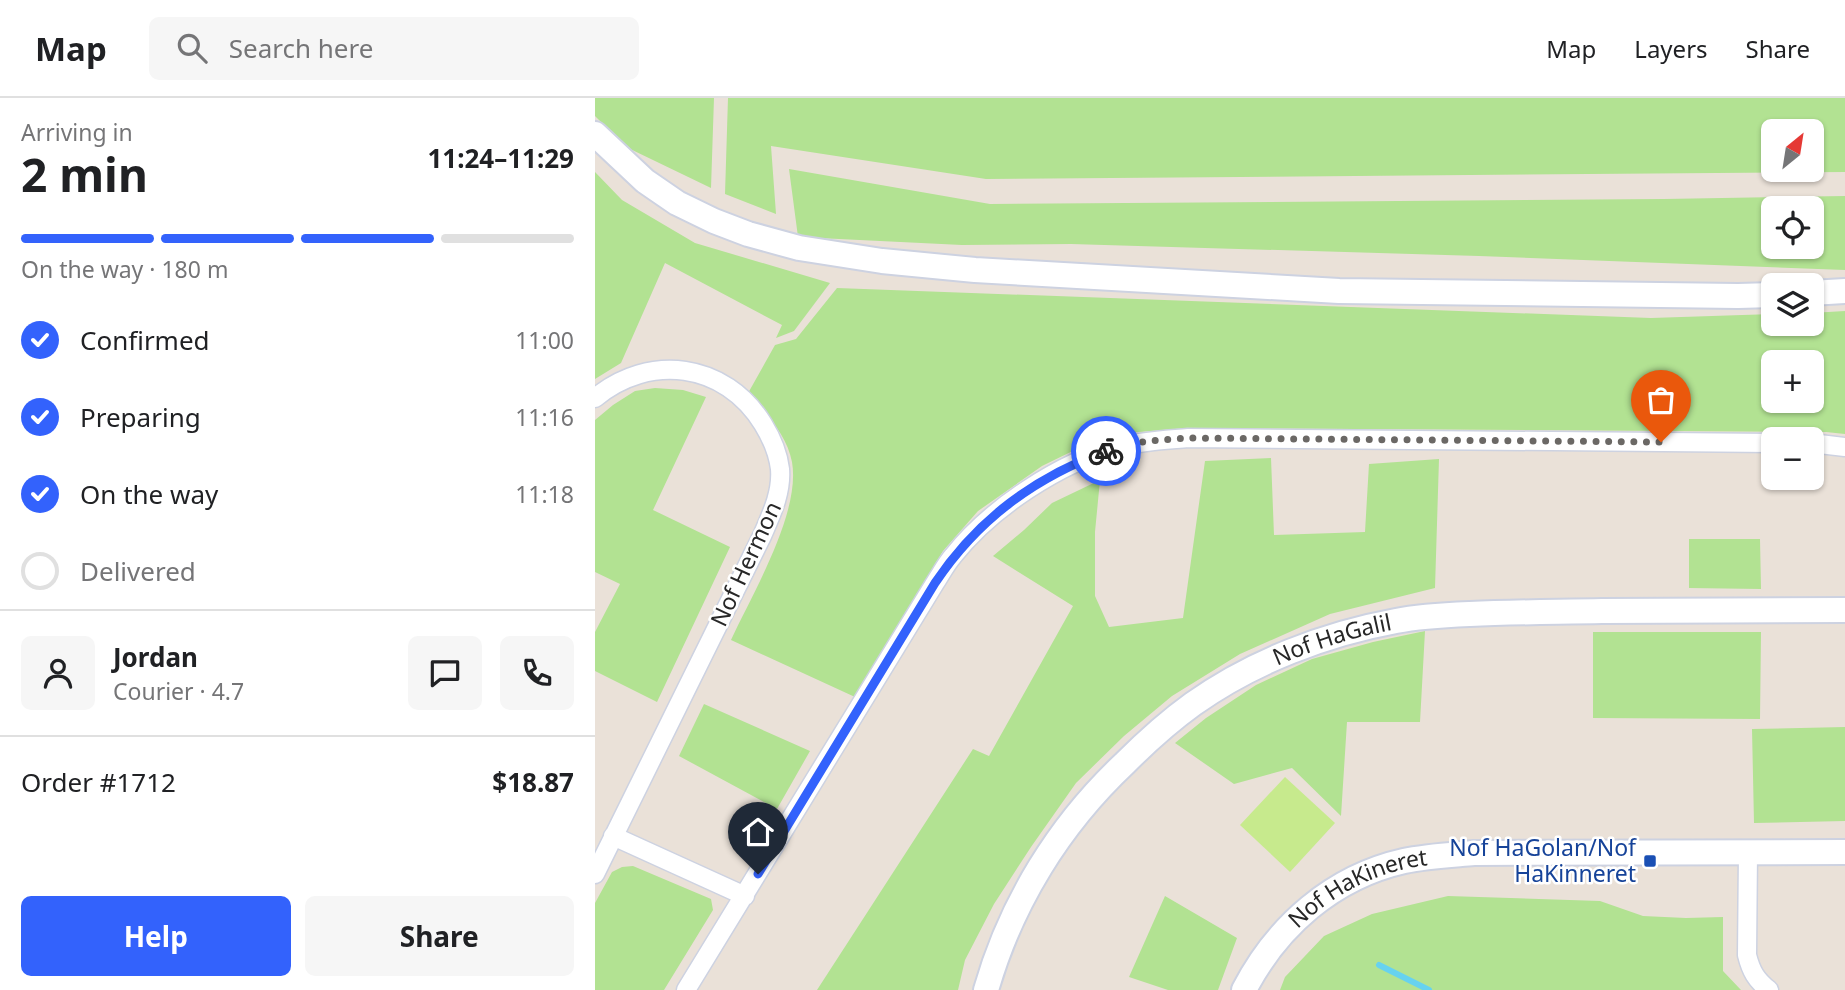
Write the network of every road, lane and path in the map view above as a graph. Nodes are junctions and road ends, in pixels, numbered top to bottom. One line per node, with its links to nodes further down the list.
1 (595, 134): 4 (street)
2 (1845, 291): 3 (street)
3 (1824, 292)
4 (1761, 295)
5 (595, 398): 10 (street, Nof Hermon)
6 (1761, 443): 14 (street)
7 (1824, 445): 8 (street)
8 (1845, 447)
9 (1845, 610): 16 (street, Nof HaGalil)
10 (613, 836): 13 (street, Nof Hermon); 14 (street)
11 (1748, 852): 12 (street, Nof HaKineret); 17 (street, Nof HaKineret); 18 (street)
12 (1845, 852)
13 (595, 874)
14 (745, 896): 15 (street)
15 (687, 990)
16 (986, 990)
17 (1244, 990)
18 (1769, 990)

